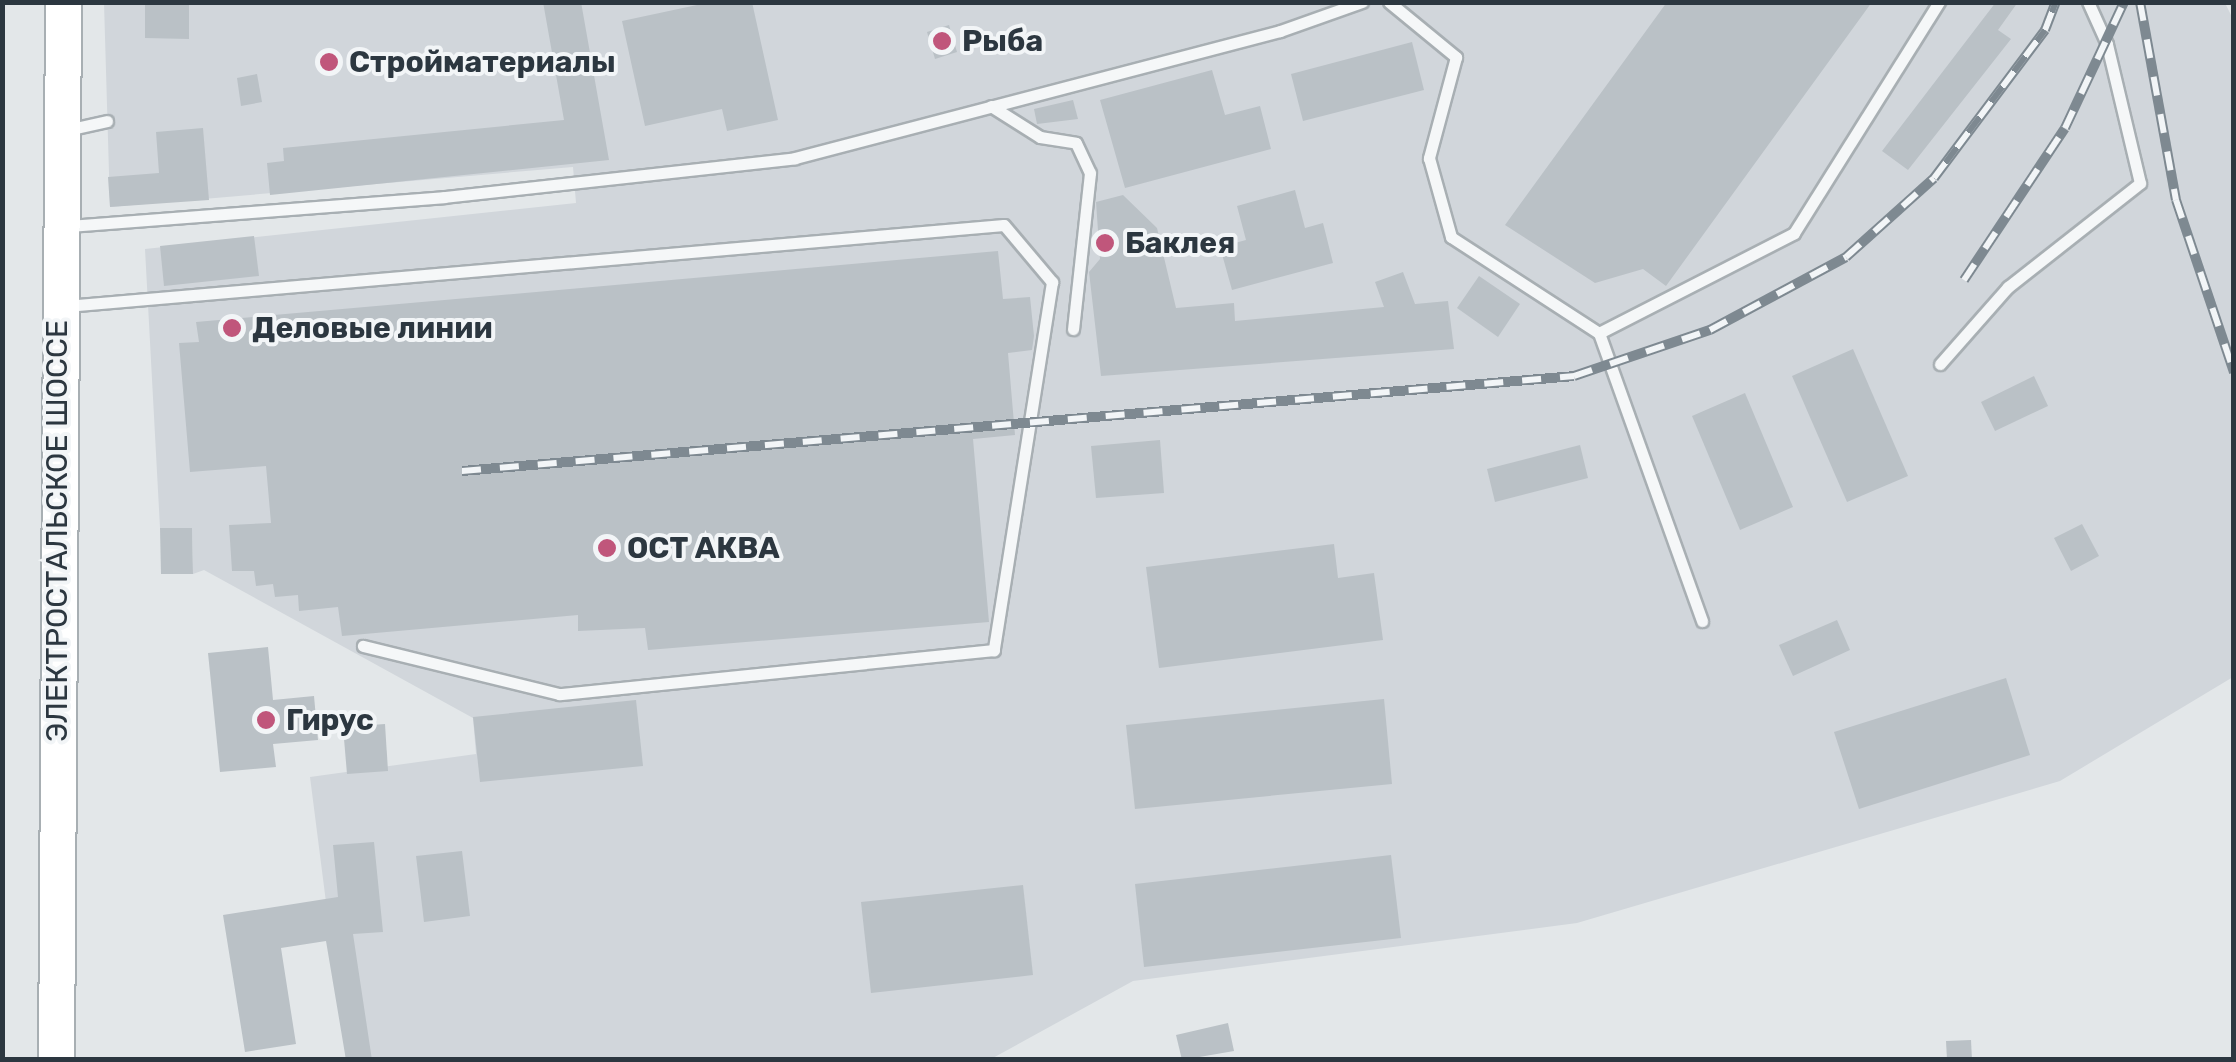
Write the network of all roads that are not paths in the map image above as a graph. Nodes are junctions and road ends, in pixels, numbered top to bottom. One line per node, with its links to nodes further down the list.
1 (63, 2): 8 (main road, ЭЛЕКТРОСТАЛЬСКОЕ ШОССЕ)
2 (1362, 2): 6 (lane)
3 (1389, 2): 12 (lane)
4 (1939, 2): 12 (lane)
5 (2088, 2): 13 (lane)
6 (991, 106): 9 (lane); 11 (lane)
7 (106, 121): 8 (lane)
8 (60, 132): 9 (main road, ЭЛЕКТРОСТАЛЬСКОЕ ШОССЕ)
9 (59, 227): 10 (main road, ЭЛЕКТРОСТАЛЬСКОЕ ШОССЕ)
10 (57, 307): 15 (lane); 16 (main road, ЭЛЕКТРОСТАЛЬСКОЕ ШОССЕ)
11 (1073, 329)
12 (1599, 333): 14 (lane)
13 (1940, 364)
14 (1702, 621)
15 (363, 646)
16 (56, 1060)

